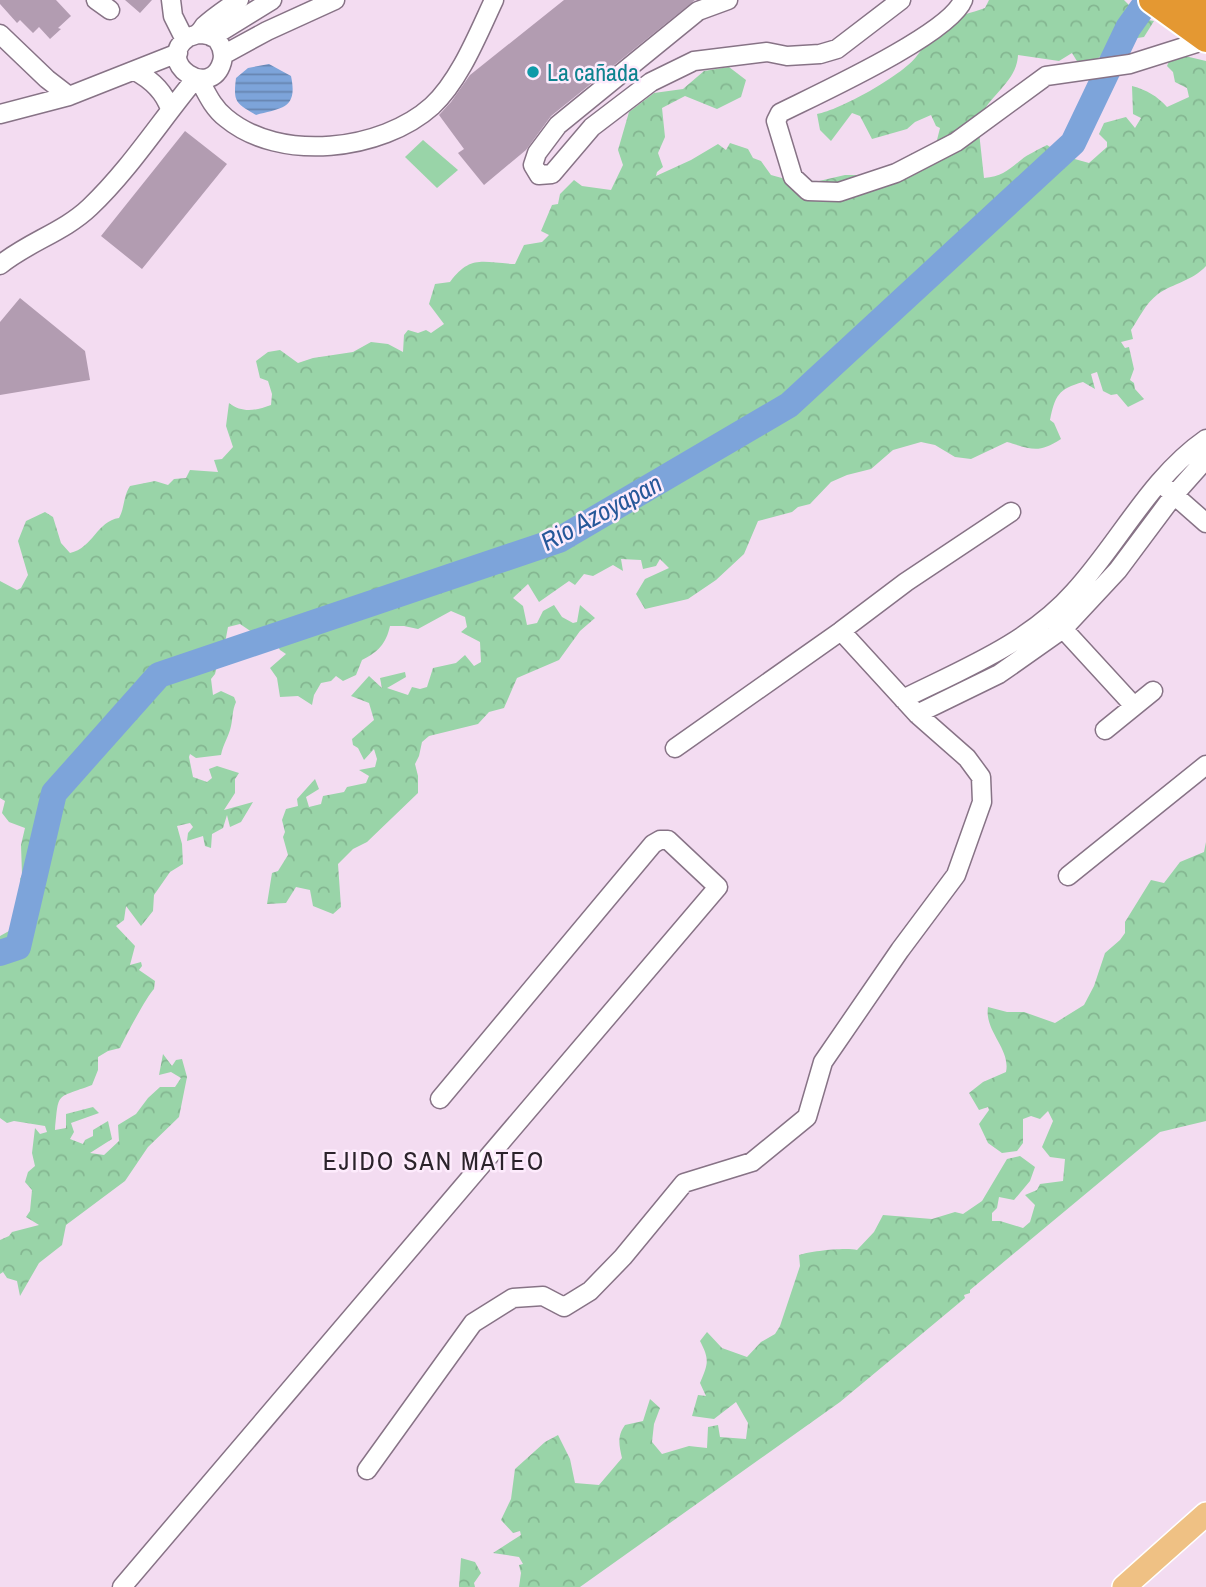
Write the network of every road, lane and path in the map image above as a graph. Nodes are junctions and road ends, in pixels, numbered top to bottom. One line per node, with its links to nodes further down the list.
1 (239, 0): 14 (street)
2 (272, 0): 14 (street)
3 (335, 0): 15 (street)
4 (494, 0): 17 (street)
5 (728, 0): 6 (street)
6 (901, 0)
7 (963, 0): 13 (street)
8 (1152, 0): 13 (highway)
9 (1187, 0): 11 (highway)
10 (175, 5): 14 (street)
11 (1206, 14)
12 (0, 34): 18 (street)
13 (1206, 39)
14 (193, 41): 15 (street); 16 (street); 17 (street)
15 (223, 55): 17 (street)
16 (135, 71): 18 (street); 19 (street)
17 (198, 79): 19 (street)
18 (69, 96): 20 (street)
19 (170, 109): 21 (street)
20 (0, 114)
21 (0, 265)
22 (1206, 439): 24 (street)
23 (1206, 459): 25 (street)
24 (1160, 483): 25 (street); 28 (street)
25 (1174, 495): 27 (street); 29 (street)
26 (1011, 512): 30 (street)
27 (1206, 523)
28 (1051, 615): 29 (street); 32 (street)
29 (1063, 629): 33 (street); 34 (street)
30 (841, 631): 32 (street); 36 (street)
31 (1153, 691): 33 (street)
32 (903, 699): 34 (street)
33 (1134, 706): 35 (street)
34 (917, 714): 40 (street)
35 (1104, 730)
36 (674, 748)
37 (1206, 765): 38 (street)
38 (1068, 877)
39 (440, 1099): 42 (street)
40 (367, 1470)
41 (1206, 1514): 43 (main road)
42 (122, 1587)
43 (1124, 1587)

